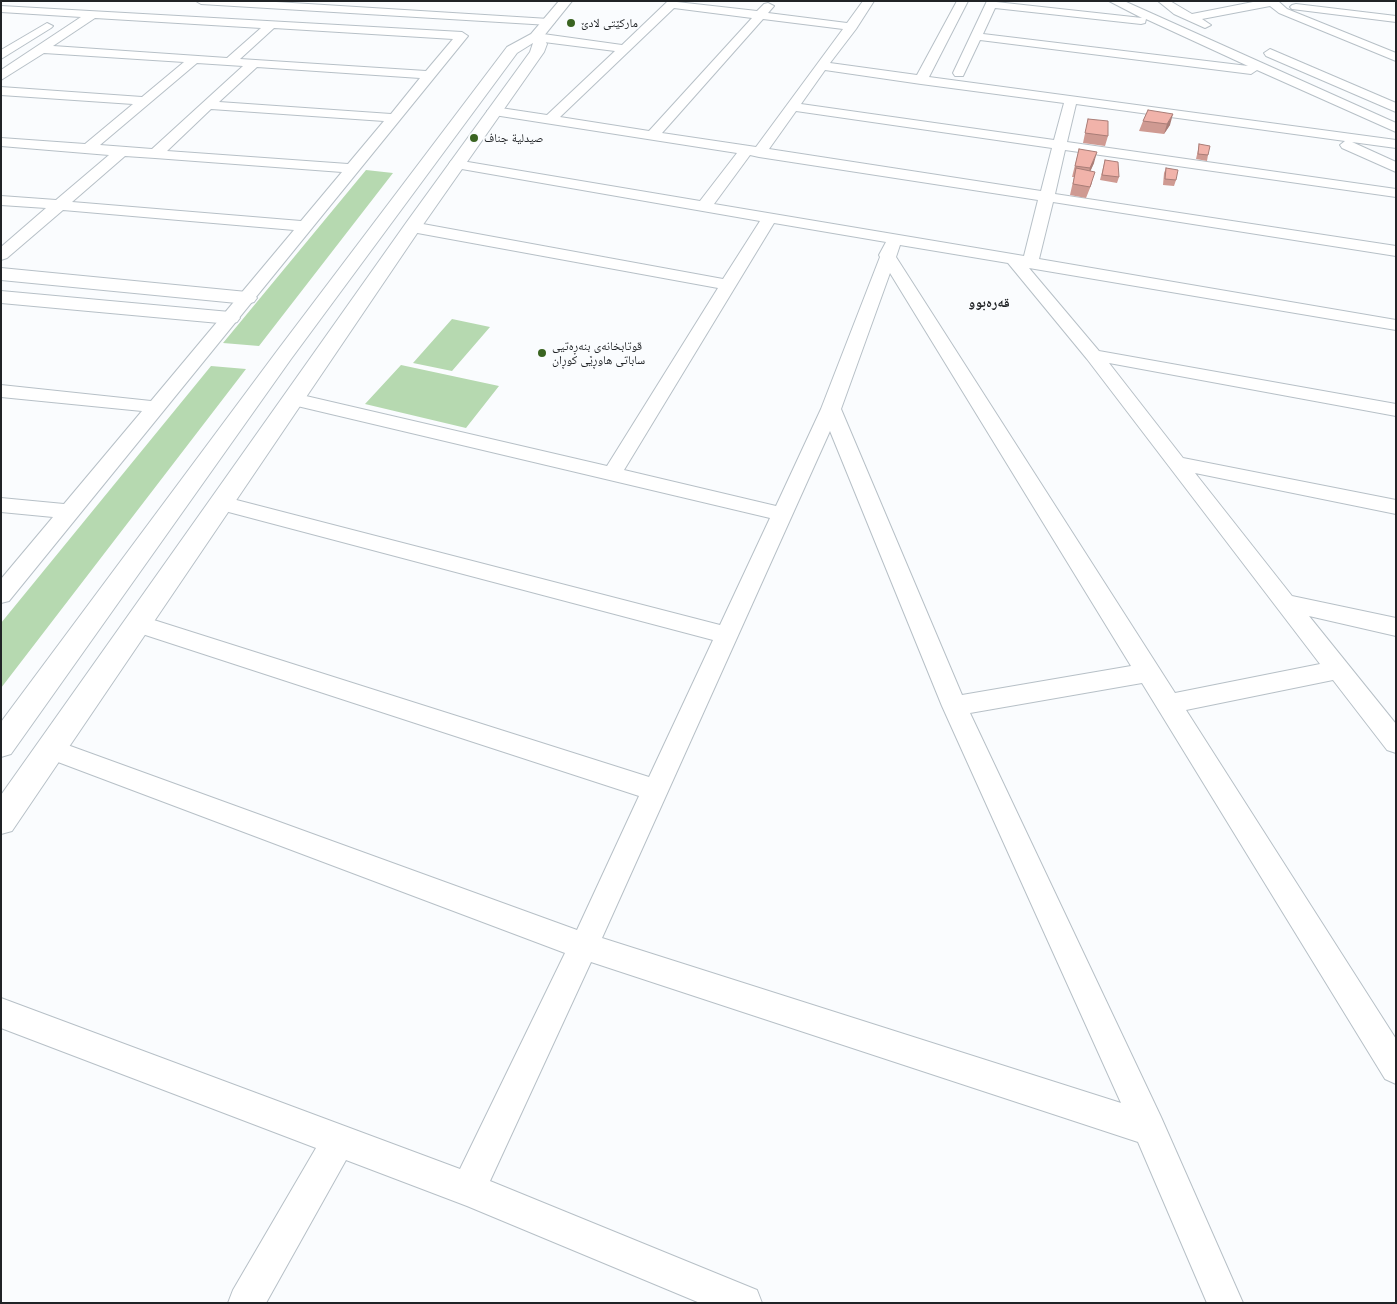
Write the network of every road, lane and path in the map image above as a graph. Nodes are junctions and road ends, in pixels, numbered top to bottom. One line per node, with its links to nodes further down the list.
1 (201, 1): 9 (street)
2 (396, 1): 15 (street)
3 (566, 1): 24 (street)
4 (772, 1): 18 (street)
5 (869, 1): 23 (street)
6 (963, 1): 39 (street)
7 (1114, 1): 21 (street)
8 (1164, 1): 19 (street)
9 (220, 2): 13 (street)
10 (673, 2): 18 (street); 30 (street)
11 (992, 3): 21 (street); 26 (street)
12 (1272, 3): 19 (street); 20 (street); 33 (street)
13 (306, 4): 15 (street)
14 (1, 9): 16 (street)
15 (385, 12): 24 (street)
16 (68, 13): 17 (street); 28 (street)
17 (93, 14): 22 (street); 29 (street)
18 (761, 15): 23 (street); 53 (street)
19 (1190, 18): 25 (street)
20 (1396, 19)
21 (1163, 23): 40 (street)
22 (271, 25): 35 (street); 41 (street)
23 (852, 27): 37 (street)
24 (543, 29): 30 (street); 49 (street); 83 (street)
25 (1217, 30)
26 (975, 36): 38 (street); 40 (street)
27 (1, 45): 28 (street)
28 (15, 46): 32 (street)
29 (40, 49): 34 (street); 42 (street)
30 (626, 49): 51 (street)
31 (1261, 49): 48 (street)
32 (1, 55)
33 (1396, 57)
34 (195, 59): 35 (street); 45 (street)
35 (229, 62): 36 (street)
36 (254, 63): 41 (street); 46 (street)
37 (822, 66): 39 (street); 47 (street)
38 (959, 73): 39 (street); 52 (street)
39 (924, 74): 44 (street)
40 (1276, 74): 52 (street)
41 (429, 75): 50 (street)
42 (1, 76)
43 (1, 91): 45 (street)
44 (1071, 100): 54 (street); 57 (street)
45 (145, 101): 58 (street)
46 (208, 105): 50 (street); 61 (street)
47 (792, 107): 57 (street); 60 (street)
48 (1396, 108)
49 (494, 111): 51 (street); 62 (street)
50 (395, 118): 64 (street)
51 (550, 120): 53 (street)
52 (1396, 130)
53 (653, 135): 60 (street)
54 (1327, 136): 56 (street); 63 (street)
55 (1, 142): 58 (street)
56 (1396, 144)
57 (1060, 146): 65 (street); 66 (street)
58 (89, 148): 59 (street)
59 (122, 151): 61 (street); 68 (street)
60 (752, 152): 66 (street); 69 (street)
61 (155, 154): 64 (street)
62 (456, 164): 69 (street); 72 (street)
63 (1396, 168)
64 (353, 169): 71 (street)
65 (1396, 193)
66 (1047, 196): 74 (street); 76 (street)
67 (1, 200): 68 (street)
68 (59, 205): 71 (street); 75 (street)
69 (704, 206): 70 (street)
70 (770, 217): 73 (street); 78 (street)
71 (306, 226): 80 (street)
72 (412, 226): 78 (street); 85 (street)
73 (891, 247): 76 (street); 89 (street); 104 (street)
74 (1396, 251)
75 (1, 255)
76 (1022, 262): 82 (street); 84 (street)
77 (1, 274): 80 (street)
78 (727, 285): 92 (street)
79 (1, 297): 81 (street)
80 (247, 298): 81 (street)
81 (230, 318): 88 (street)
82 (1396, 326)
83 (284, 355): 85 (street); 108 (street)
84 (1094, 356): 90 (street); 91 (street)
85 (321, 358): 87 (street)
86 (1, 391): 88 (street)
87 (293, 399): 92 (street); 93 (street)
88 (157, 407): 96 (street)
89 (831, 410): 97 (street); 106 (street)
90 (1396, 410)
91 (1178, 463): 95 (street); 99 (street)
92 (612, 474): 97 (street)
93 (222, 503): 100 (street); 102 (street)
94 (1, 505): 96 (street)
95 (1396, 507)
96 (70, 512): 98 (street)
97 (782, 514): 102 (street)
98 (1, 595)
99 (1285, 603): 101 (street); 103 (street)
100 (138, 624): 109 (street); 110 (street)
101 (1396, 627)
102 (726, 635): 110 (street)
103 (1338, 670): 105 (street); 107 (street)
104 (1147, 673): 105 (street); 106 (street)
105 (1167, 704): 114 (street)
106 (954, 706): 115 (street)
107 (1396, 743)
108 (1, 744)
109 (51, 749): 111 (street); 112 (street)
110 (654, 790): 112 (street)
111 (1, 821)
112 (584, 946): 115 (street); 117 (street)
113 (1, 1013): 116 (street)
114 (1396, 1068)
115 (1149, 1129): 120 (street)
116 (339, 1140): 117 (street); 118 (street)
117 (468, 1190): 119 (street)
118 (246, 1303)
119 (744, 1303)
120 (1225, 1303)

